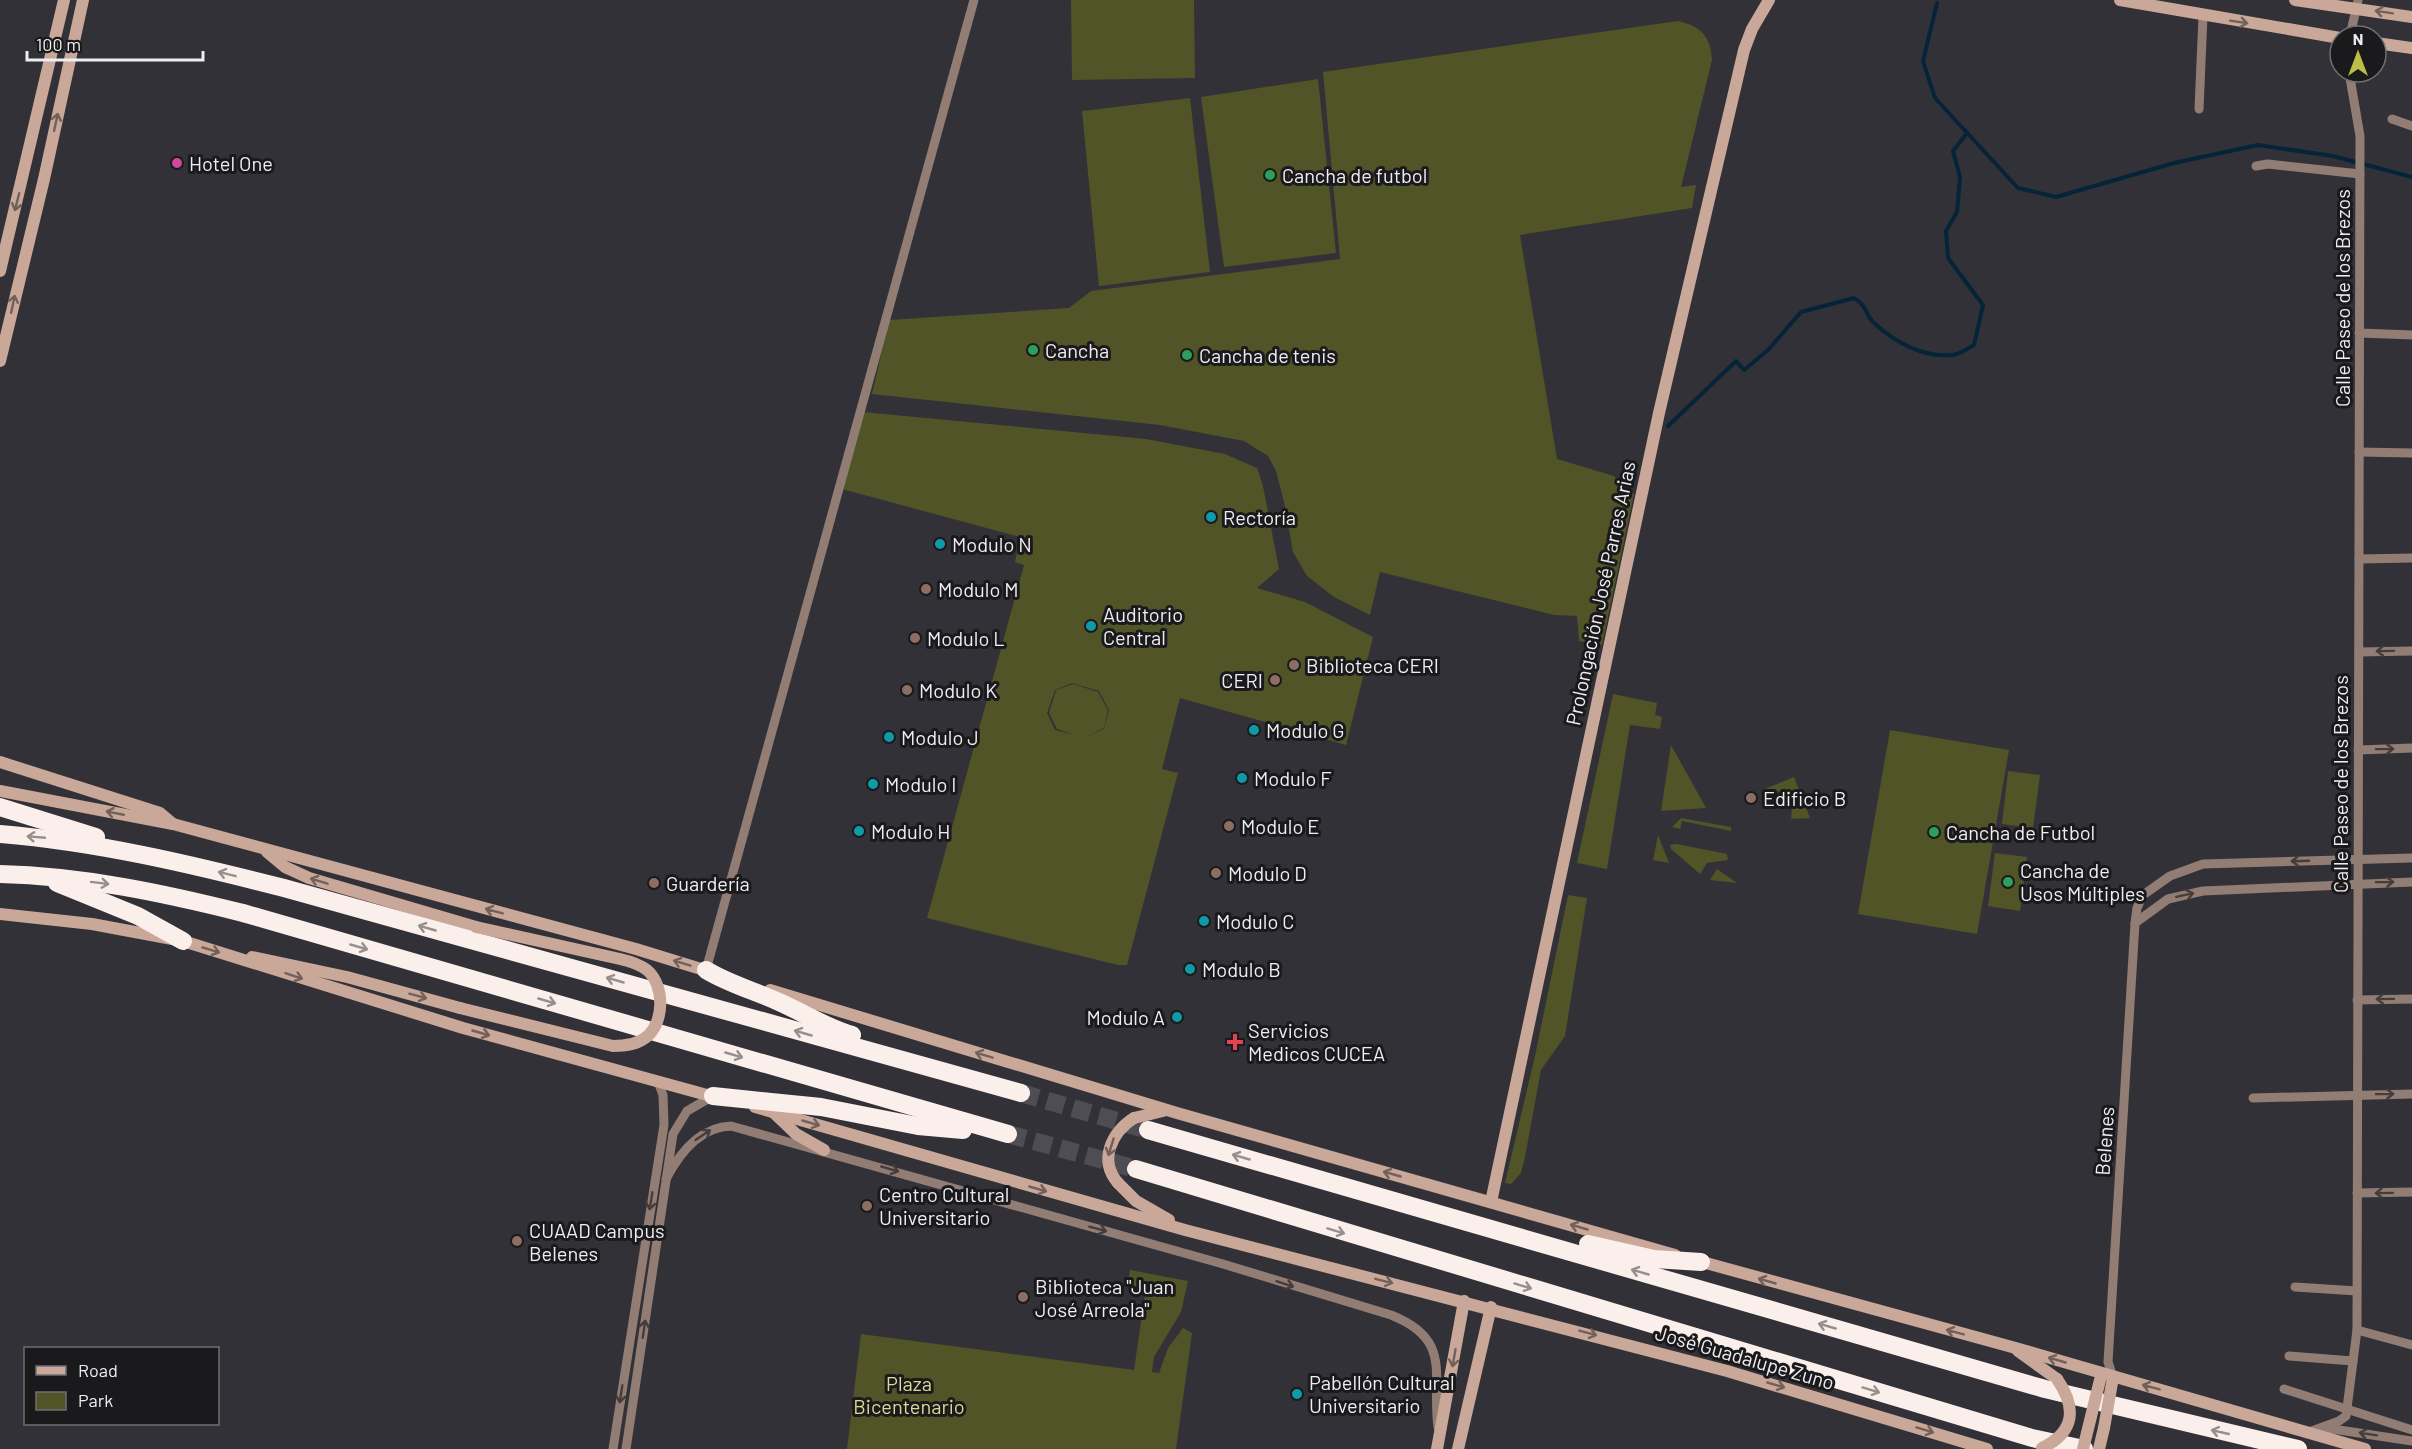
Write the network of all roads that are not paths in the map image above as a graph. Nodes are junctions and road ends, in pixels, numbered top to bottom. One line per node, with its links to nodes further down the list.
1 (64, 0): 21 (main road, one-way to 21)
2 (82, 0): 22 (main road, one-way to 2)
3 (974, 0): 51 (street)
4 (1769, 0): 70 (main road, Prolongación José Parres Arias)
5 (2120, 0): 7 (main road)
6 (2295, 0): 8 (main road)
7 (2160, 4): 9 (main road)
8 (2357, 4): 10 (main road, one-way to 8); 11 (street)
9 (2204, 16): 12 (main road, one-way to 12); 16 (street)
10 (2412, 17)
11 (2353, 24)
12 (2328, 36)
13 (2388, 45): 14 (main road)
14 (2412, 48)
15 (2351, 84): 20 (street, Calle Paseo de los Brezos)
16 (2199, 109)
17 (2392, 119): 18 (street)
18 (2412, 126)
19 (2256, 166): 20 (street)
20 (2360, 172): 23 (street, Calle Paseo de los Brezos)
21 (0, 271): 22 (main road)
22 (19, 277): 25 (main road, one-way to 22)
23 (2360, 333): 24 (street); 26 (street, Calle Paseo de los Brezos)
24 (2412, 335)
25 (0, 361)
26 (2359, 452): 27 (street); 29 (street, Calle Paseo de los Brezos)
27 (2412, 453)
28 (2412, 558): 29 (street)
29 (2359, 560): 31 (street, Calle Paseo de los Brezos)
30 (2412, 651): 31 (street, one-way to 31)
31 (2359, 652): 33 (street, Calle Paseo de los Brezos)
32 (2412, 748): 33 (street, one-way to 32)
33 (2358, 750): 42 (street, Calle Paseo de los Brezos)
34 (0, 762): 37 (main road)
35 (0, 791): 37 (main road, one-way to 35)
36 (0, 807): 40 (highway)
37 (173, 824): 39 (main road)
38 (0, 834): 40 (highway, one-way to 38)
39 (263, 849): 50 (main road, one-way to 39, bridge); 51 (main road, one-way to 39)
40 (164, 858): 51 (highway, one-way to 40)
41 (2412, 858): 42 (street, Belenes)
42 (2358, 860): 46 (street, Calle Paseo de los Brezos); 48 (street, Belenes, one-way to 48)
43 (0, 874): 44 (highway)
44 (42, 875): 49 (highway); 57 (highway, one-way to 57)
45 (2412, 882): 46 (street, one-way to 45)
46 (2358, 883): 48 (street, one-way to 46); 53 (street, Calle Paseo de los Brezos)
47 (0, 914): 49 (main road)
48 (2135, 923): 82 (street, Belenes)
49 (183, 941): 50 (main road, one-way to 50)
50 (238, 958): 54 (main road, one-way to 54)
51 (706, 970): 60 (main road, one-way to 51)
52 (2412, 999): 53 (street, one-way to 53)
53 (2357, 1000): 56 (street, Calle Paseo de los Brezos)
54 (657, 1082): 57 (main road); 62 (street)
55 (2412, 1094): 56 (street, one-way to 55)
56 (2357, 1095): 58 (street); 69 (street, Calle Paseo de los Brezos)
57 (713, 1096): 59 (main road); 63 (street)
58 (2253, 1098)
59 (772, 1112): 64 (main road); 71 (main road, one-way to 71)
60 (1177, 1113): 61 (main road); 70 (main road, one-way to 60)
61 (1141, 1124): 66 (highway, one-way to 61); 71 (main road, one-way to 71, bridge)
62 (661, 1141): 63 (street); 91 (street, one-way to 91)
63 (672, 1143): 67 (street)
64 (824, 1150): 67 (street, one-way to 64); 89 (street, one-way to 89)
65 (1136, 1169): 95 (highway, one-way to 95)
66 (1298, 1174): 72 (highway); 97 (highway, one-way to 66)
67 (666, 1179): 92 (street, one-way to 67)
68 (2412, 1192): 69 (street, one-way to 69)
69 (2357, 1193): 74 (street, Calle Paseo de los Brezos)
70 (1491, 1202): 72 (main road, one-way to 70)
71 (1185, 1230): 75 (main road, José Guadalupe Zuno, one-way to 75)
72 (1701, 1262): 79 (main road, one-way to 72)
73 (2295, 1287): 74 (street)
74 (2357, 1291): 77 (street, Calle Paseo de los Brezos)
75 (1464, 1301): 76 (main road, José Guadalupe Zuno); 89 (main road, one-way to 89)
76 (1491, 1307): 93 (main road); 94 (main road, José Guadalupe Zuno, one-way to 94)
77 (2356, 1330): 78 (street); 81 (street, Calle Paseo de los Brezos)
78 (2412, 1345)
79 (2012, 1347): 82 (main road, one-way to 79); 90 (main road, bridge)
80 (2289, 1356): 81 (street)
81 (2353, 1360): 84 (street, Calle Paseo de los Brezos)
82 (2107, 1375): 87 (main road, one-way to 82); 95 (main road, bridge); 96 (main road, bridge)
83 (2284, 1389): 84 (street)
84 (2348, 1407): 85 (street); 86 (street)
85 (2323, 1428): 87 (street); 88 (street, one-way to 85)
86 (2412, 1430)
87 (2309, 1432): 98 (main road)
88 (2412, 1441)
89 (1439, 1444)
90 (2039, 1448)
91 (613, 1449)
92 (626, 1449)
93 (1458, 1449)
94 (1987, 1449)
95 (2084, 1449)
96 (2099, 1449)
97 (2298, 1449)
98 (2365, 1449)

